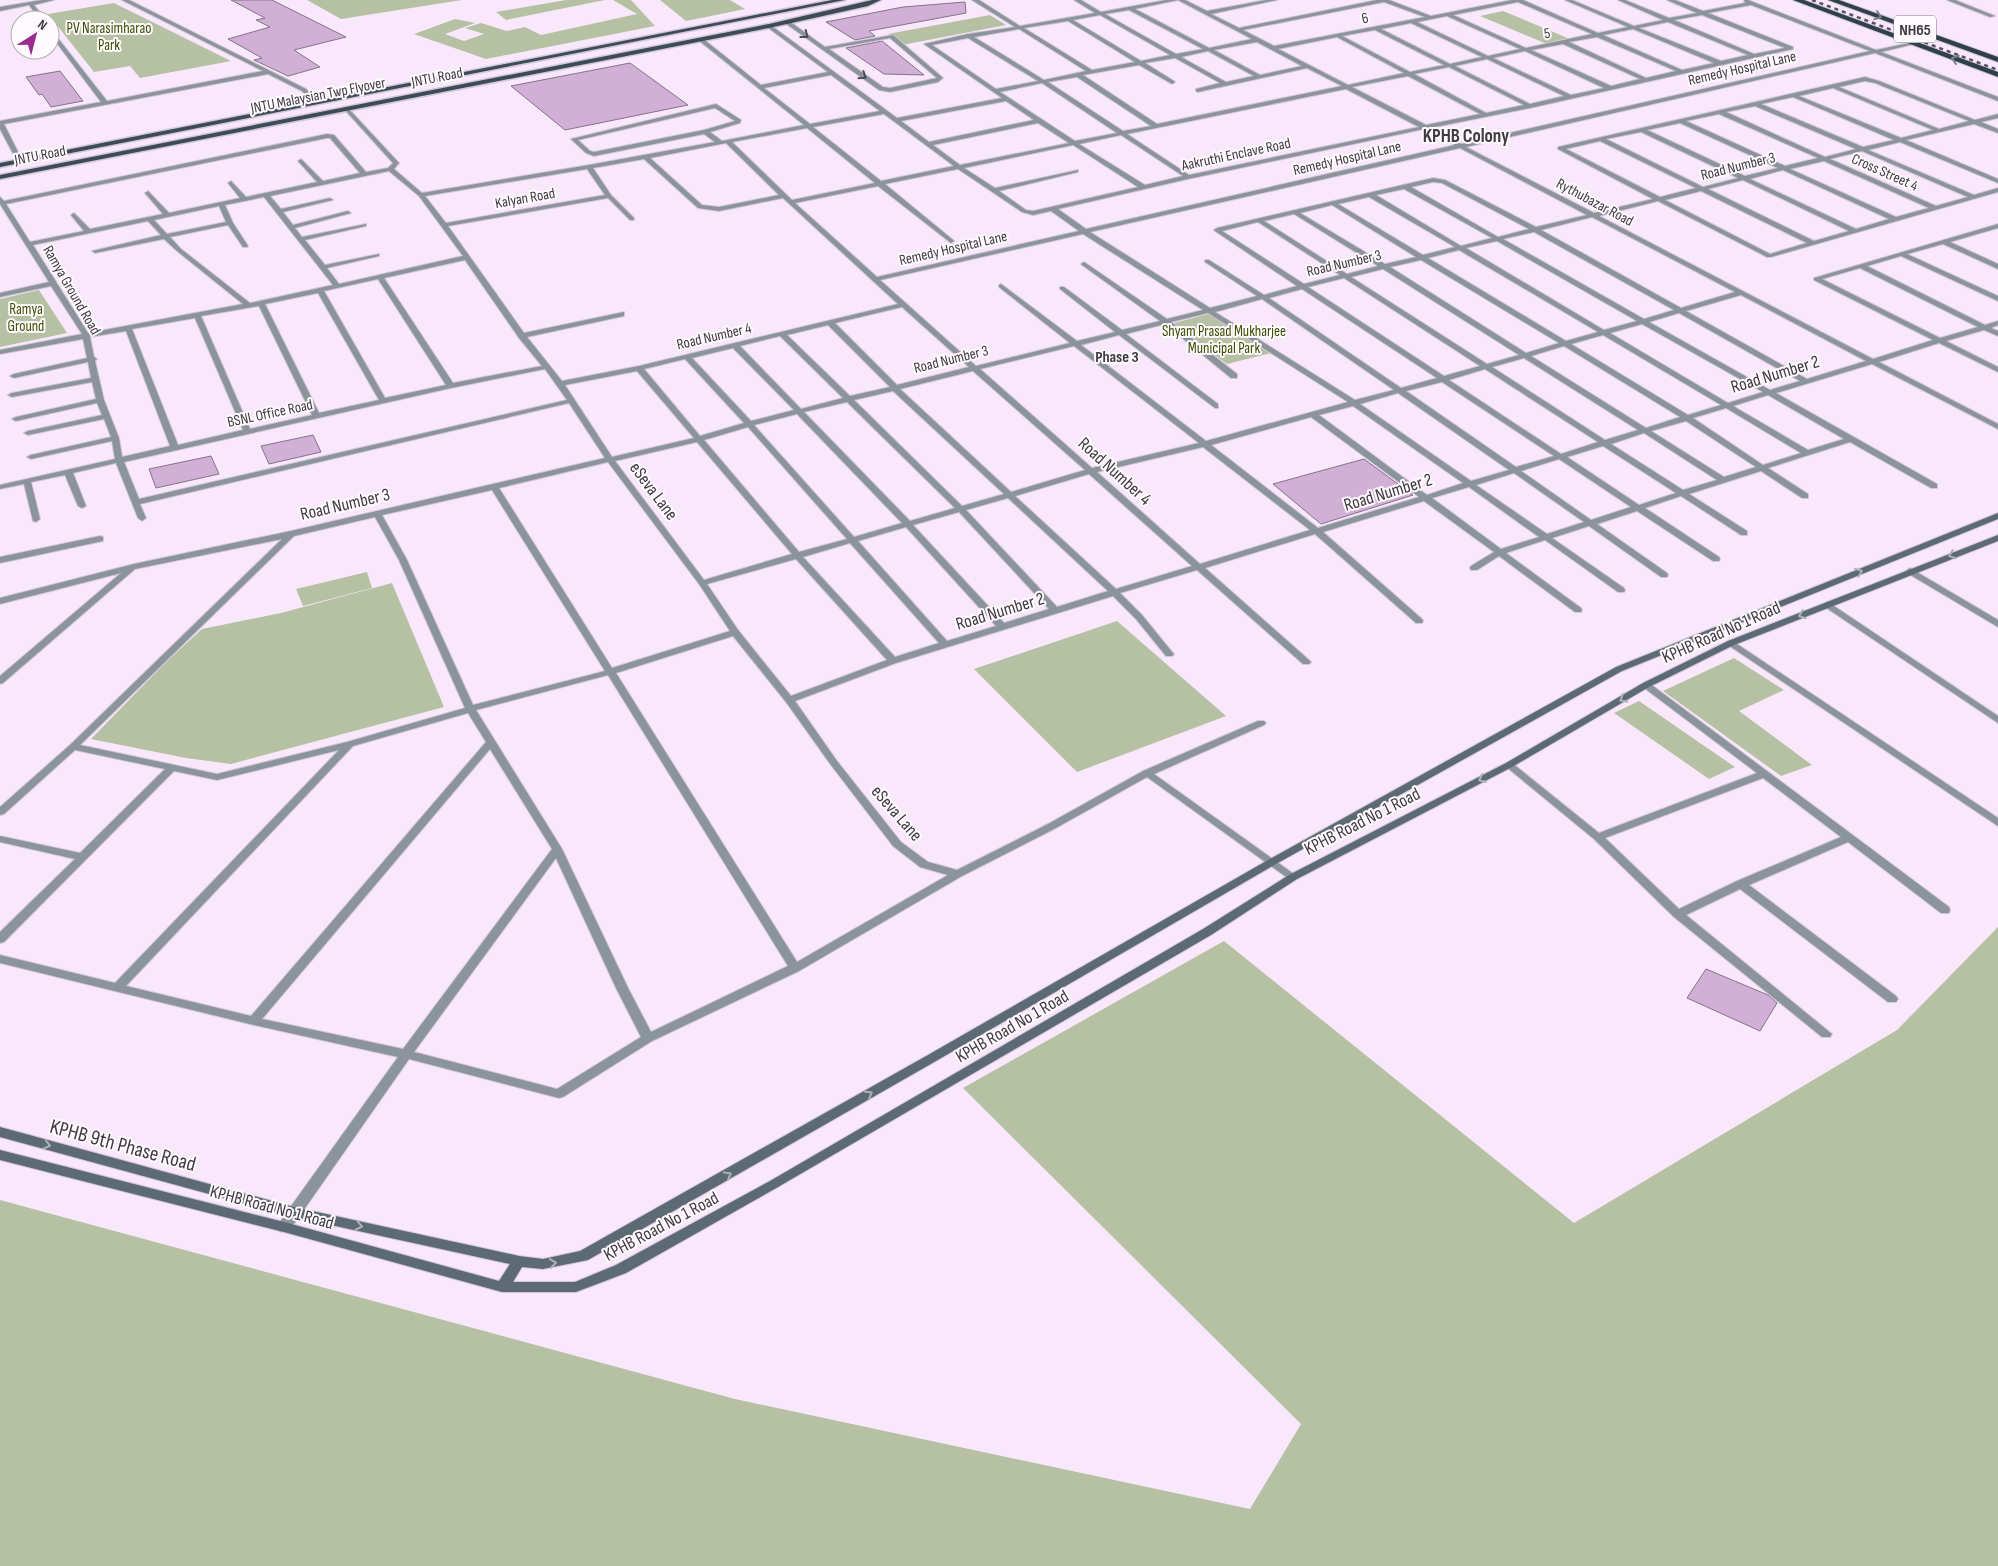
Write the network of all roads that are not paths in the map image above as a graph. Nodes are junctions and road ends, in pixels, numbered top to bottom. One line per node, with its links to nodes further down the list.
1 (51, 0): 23 (street)
2 (125, 0): 63 (street)
3 (877, 0): 21 (main road, JNTU Malaysian Twp Flyover); 36 (main road, JNTU Road)
4 (975, 0): 38 (street)
5 (1077, 0): 28 (street)
6 (1175, 0): 26 (street)
7 (1181, 0): 29 (street, Rythubazar Road)
8 (1274, 0): 20 (street)
9 (1385, 0): 32 (street); 41 (street)
10 (1477, 0): 24 (street)
11 (1519, 0): 24 (street, 6); 42 (street)
12 (1568, 0): 39 (street)
13 (1621, 0): 34 (street)
14 (1670, 0): 30 (street)
15 (1742, 0): 22 (street)
16 (1797, 0): 49 (highway, NH65)
17 (1832, 0): 58 (highway, NH65, one-way to 58)
18 (1950, 0): 31 (street)
19 (831, 1): 21 (main road, JNTU Malaysian Twp Flyover); 85 (main road, JNTU Road); 119 (main road, JNTU Malaysian Twp Flyover)
20 (1263, 1): 29 (street)
21 (844, 3): 124 (main road, JNTU Malaysian Twp Flyover)
22 (1751, 3): 30 (street, 5); 54 (street)
23 (30, 4): 25 (street); 27 (street)
24 (1492, 5): 32 (street, 6)
25 (0, 8)
26 (1130, 8): 28 (street); 53 (street)
27 (35, 10)
28 (1097, 13): 33 (street); 55 (street)
29 (1206, 13): 41 (street, Rythubazar Road)
30 (1704, 13): 34 (street, 5); 56 (street, Aakruthi Enclave Road)
31 (1992, 16)
32 (1432, 17): 35 (street, 6); 52 (street)
33 (1066, 18): 38 (street); 59 (street)
34 (1670, 20): 39 (street, 5); 56 (street)
35 (1411, 21): 40 (street, 6); 57 (street)
36 (787, 22): 37 (main road, JNTU Road); 51 (street, one-way to 51)
37 (769, 26): 45 (main road, JNTU Road); 66 (street, Aakruthi Enclave Road)
38 (1018, 27): 43 (street); 64 (street)
39 (1634, 27): 42 (street, 5); 60 (street)
40 (1375, 28): 44 (street, 6); 61 (street)
41 (1238, 30): 46 (street, Rythubazar Road)
42 (1600, 35): 47 (street, 5); 65 (street)
43 (968, 36): 72 (street); 80 (street)
44 (1338, 36): 50 (street, 6); 68 (street)
45 (700, 39): 76 (street); 89 (main road, JNTU Road)
46 (1258, 40): 50 (street, Rythubazar Road); 53 (street)
47 (1564, 42): 52 (street, 5); 71 (street)
48 (60, 43): 86 (street)
49 (1912, 43): 54 (street, Remedy Hospital Lane); 69 (highway, NH65, one-way to 49)
50 (1274, 48): 62 (street, Rythubazar Road)
51 (823, 49): 51 (street, one-way to 51)
52 (1527, 49): 57 (street, 5); 78 (street)
53 (1208, 50): 55 (street); 70 (street)
54 (1875, 52): 84 (street); 113 (street, Remedy Hospital Lane)
55 (1175, 56): 59 (street); 74 (street)
56 (1754, 56): 60 (street, Aakruthi Enclave Road)
57 (1489, 57): 61 (street, 5); 82 (street)
58 (1998, 60)
59 (1141, 62): 64 (street); 73 (street)
60 (1720, 64): 65 (street, Aakruthi Enclave Road)
61 (1449, 65): 68 (street, 5); 88 (street)
62 (1308, 66): 70 (street); 77 (street, Rythubazar Road)
63 (269, 72): 85 (street); 86 (street)
64 (1091, 72): 67 (street)
65 (1682, 72): 71 (street, Aakruthi Enclave Road)
66 (833, 73): 76 (street); 90 (street, Aakruthi Enclave Road)
67 (1077, 74): 72 (street); 99 (street)
68 (1408, 74): 77 (street, 5); 92 (street)
69 (1998, 76)
70 (1260, 77): 74 (street)
71 (1646, 80): 78 (street, Aakruthi Enclave Road)
72 (1042, 81): 80 (street); 106 (street)
73 (1172, 82)
74 (1225, 84): 79 (street)
75 (1833, 86): 81 (street); 97 (street); 103 (street)
76 (759, 87): 100 (street)
77 (1348, 87): 99 (street, 5); 101 (street, Rythubazar Road)
78 (1610, 88): 82 (street, Aakruthi Enclave Road)
79 (1198, 90)
80 (994, 91): 83 (street)
81 (1793, 95): 87 (street); 108 (street)
82 (1570, 97): 88 (street, Aakruthi Enclave Road)
83 (1006, 99): 94 (street); 95 (street)
84 (1998, 99)
85 (313, 100): 116 (main road, JNTU Road)
86 (105, 103): 98 (street)
87 (1756, 104): 91 (street); 114 (street)
88 (1530, 106): 92 (street, Aakruthi Enclave Road)
89 (348, 109): 122 (street); 127 (main road, JNTU Road)
90 (886, 112): 94 (street, Aakruthi Enclave Road); 100 (street)
91 (1720, 112): 96 (street); 117 (street, Cross Street 4)
92 (1486, 115): 101 (street, Aakruthi Enclave Road)
93 (1998, 116): 97 (street, Road Number 3)
94 (896, 120): 112 (street, Aakruthi Enclave Road)
95 (1039, 121): 111 (street); 112 (street)
96 (1682, 121): 102 (street); 123 (street)
97 (1975, 122): 103 (street, Road Number 3); 104 (street)
98 (0, 123): 116 (street)
99 (1155, 126): 106 (street, 5)
100 (807, 127): 109 (street); 132 (street)
101 (1425, 128): 113 (street, Rythubazar Road); 128 (street, Aakruthi Enclave Road)
102 (1642, 130): 107 (street); 129 (street)
103 (1940, 131): 108 (street, Road Number 3)
104 (1998, 131)
105 (705, 132): 105 (street); 110 (street)
106 (1120, 134): 111 (street, 5); 128 (street)
107 (1601, 139): 136 (street); 148 (street)
108 (1901, 140): 114 (street, Road Number 3); 130 (street)
109 (728, 142): 110 (street); 144 (street, Road Number 4)
110 (721, 143): 115 (street)
111 (1075, 143): 121 (street, 5); 134 (street)
112 (928, 144): 121 (street, Aakruthi Enclave Road)
113 (1462, 146): 160 (street, Rythubazar Road); 174 (street, Remedy Hospital Lane)
114 (1863, 150): 117 (street, Road Number 3); 145 (street)
115 (645, 156): 120 (street); 144 (street)
116 (18, 158): 119 (main road, JNTU Road)
117 (1825, 159): 123 (street, Road Number 3); 153 (street, Cross Street 4)
118 (301, 161): 133 (street)
119 (0, 163)
120 (589, 167): 140 (street); 143 (street)
121 (959, 167): 132 (street, 5); 137 (street, Aakruthi Enclave Road)
122 (390, 169): 126 (street); 140 (street, eSeva Lane)
123 (1785, 169): 129 (street, Road Number 3); 163 (street)
124 (0, 171)
125 (1076, 171): 137 (street)
126 (365, 175): 133 (street); 151 (street)
127 (0, 177)
128 (1188, 177): 134 (street, Aakruthi Enclave Road)
129 (1745, 179): 136 (street, Road Number 3); 172 (street)
130 (1998, 181)
131 (231, 183): 146 (street)
132 (878, 183): 149 (street, 5); 179 (street)
133 (322, 184): 142 (street)
134 (1143, 187): 154 (street, Aakruthi Enclave Road)
135 (1406, 187): 141 (street); 170 (street); 178 (street)
136 (1702, 189): 148 (street, Road Number 3); 181 (street)
137 (995, 190): 154 (street, Aakruthi Enclave Road)
138 (1998, 190): 145 (street)
139 (148, 193): 159 (street)
140 (421, 195): 167 (street, eSeva Lane)
141 (1371, 195): 150 (street); 184 (street)
142 (268, 196): 146 (street); 155 (street)
143 (609, 196): 162 (street); 167 (street, Kalyan Road)
144 (784, 196): 149 (street, Road Number 4)
145 (1974, 197): 153 (street)
146 (245, 200): 152 (street)
147 (330, 200): 155 (street)
148 (1660, 200): 160 (street, Road Number 3); 181 (street)
149 (791, 202): 198 (street, Road Number 4)
150 (1334, 204): 157 (street); 189 (street)
151 (2, 205): 182 (street, Ramya Ground Road)
152 (222, 205): 159 (street); 165 (street)
153 (1935, 208): 163 (street)
154 (1053, 209): 174 (street)
155 (280, 212): 169 (street)
156 (348, 213): 169 (street)
157 (1296, 213): 164 (street); 195 (street)
158 (74, 215): 173 (street)
159 (168, 216): 161 (street)
160 (1594, 216): 170 (street, Road Number 3); 205 (street, Rythubazar Road)
161 (150, 220): 173 (street); 175 (street)
162 (632, 220)
163 (1896, 220): 172 (street)
164 (1260, 221): 197 (street); 202 (street)
165 (230, 223): 175 (street); 183 (street)
166 (364, 225): 177 (street)
167 (444, 225): 188 (street, eSeva Lane)
168 (1998, 226): 171 (street)
169 (292, 227): 177 (street)
170 (1536, 230): 178 (street, Road Number 3); 212 (street)
171 (1984, 230): 176 (street); 180 (street)
172 (1855, 231): 181 (street)
173 (89, 232): 182 (street)
174 (1085, 232): 198 (street, Remedy Hospital Lane); 213 (street)
175 (165, 235): 185 (street); 210 (street)
176 (1998, 236)
177 (301, 239): 194 (street)
178 (1498, 239): 184 (street, Road Number 3); 217 (street)
179 (951, 241)
180 (1944, 242): 186 (street); 193 (street)
181 (1813, 243)
182 (29, 244): 199 (street, Ramya Ground Road)
183 (245, 246)
184 (1461, 248): 189 (street, Road Number 3); 223 (street)
185 (95, 251)
186 (1901, 254): 192 (street); 208 (street)
187 (377, 255): 194 (street)
188 (468, 257): 196 (street); 227 (street, eSeva Lane)
189 (1424, 257): 195 (street, Road Number 3); 229 (street)
190 (1207, 261): 207 (street)
191 (1084, 264): 216 (street)
192 (1861, 266): 221 (street); 228 (street)
193 (1998, 266)
194 (323, 267): 200 (street)
195 (1385, 267): 197 (street, Road Number 3); 233 (street)
196 (380, 276): 200 (street); 248 (street)
197 (1345, 277): 202 (street, Road Number 3); 239 (street)
198 (877, 279): 211 (street, Road Number 4)
199 (54, 283): 206 (street); 226 (street, Ramya Ground Road)
200 (337, 285): 204 (street)
201 (1001, 286): 230 (street)
202 (1302, 287): 207 (street, Road Number 3); 245 (street)
203 (1062, 288): 222 (street)
204 (319, 289): 209 (street); 255 (street)
205 (1741, 293): 212 (street); 236 (street, Rythubazar Road)
206 (0, 295)
207 (1263, 297): 213 (street, Road Number 3); 250 (street)
208 (1998, 300)
209 (260, 303): 210 (street); 263 (street)
210 (248, 305): 215 (street)
211 (903, 305): 218 (street, Road Number 4); 238 (street, Road Number 4)
212 (1680, 310): 217 (street); 246 (street)
213 (1211, 311): 216 (street, Road Number 3); 257 (street)
214 (621, 314): 227 (street)
215 (197, 315): 220 (street); 269 (street)
216 (1165, 321): 222 (street, Road Number 3); 243 (street)
217 (1643, 321): 223 (street); 251 (street)
218 (830, 323): 224 (street, Road Number 4); 249 (street)
219 (1998, 323): 221 (street, Road Number 2)
220 (128, 327): 226 (street); 276 (street)
221 (1984, 327): 225 (street); 228 (street, Road Number 2)
222 (1118, 333): 230 (street, Road Number 3); 258 (street)
223 (1604, 333): 229 (street); 259 (street)
224 (782, 334): 231 (street, Road Number 4); 253 (street)
225 (1998, 334)
226 (86, 335): 232 (street); 235 (street, Ramya Ground Road)
227 (522, 336): 237 (street, eSeva Lane)
228 (1941, 340): 236 (street, Road Number 2); 241 (street)
229 (1566, 343): 233 (street); 264 (street)
230 (1075, 344): 238 (street, Road Number 3); 275 (street)
231 (736, 346): 234 (street, Road Number 4); 260 (street)
232 (0, 352)
233 (1526, 356): 239 (street); 268 (street)
234 (687, 357): 240 (street, Road Number 4); 266 (street)
235 (92, 360): 242 (street); 244 (street, Ramya Ground Road)
236 (1872, 361): 246 (street, Road Number 2); 267 (street, Rythubazar Road)
237 (546, 367): 247 (street, eSeva Lane); 248 (street, BSNL Office Road)
238 (976, 367): 249 (street, Road Number 3); 284 (street, Road Number 4)
239 (1486, 367): 245 (street); 274 (street)
240 (640, 368): 247 (street, Road Number 4); 272 (street)
241 (1998, 370)
242 (14, 376)
243 (1234, 376)
244 (96, 379): 252 (street); 254 (street, Ramya Ground Road)
245 (1443, 379): 250 (street); 278 (street)
246 (1806, 381): 251 (street, Road Number 2)
247 (560, 384): 256 (street, eSeva Lane)
248 (451, 386): 255 (street, BSNL Office Road)
249 (895, 388): 253 (street, Road Number 3); 293 (street)
250 (1399, 390): 257 (street); 283 (street)
251 (1769, 393): 259 (street, Road Number 2); 273 (street)
252 (12, 395)
253 (849, 399): 260 (street, Road Number 3); 298 (street)
254 (100, 400): 262 (street, Ramya Ground Road); 265 (street)
255 (383, 401): 263 (street, BSNL Office Road)
256 (570, 401): 280 (street, eSeva Lane); 296 (street)
257 (1354, 403): 261 (street); 288 (street)
258 (1215, 406)
259 (1727, 406): 264 (street, Road Number 2); 277 (street)
260 (799, 411): 266 (street, Road Number 3); 305 (street)
261 (1312, 414): 275 (street); 295 (street)
262 (106, 416): 270 (street); 271 (street, Ramya Ground Road)
263 (317, 417): 269 (street, BSNL Office Road)
264 (1687, 418): 268 (street, Road Number 2); 282 (street)
265 (16, 419)
266 (749, 424): 272 (street, Road Number 3); 312 (street)
267 (1998, 427)
268 (1645, 431): 274 (street, Road Number 2); 286 (street)
269 (248, 432): 276 (street, BSNL Office Road)
270 (28, 433)
271 (114, 438): 279 (street); 281 (street, Ramya Ground Road)
272 (698, 439): 280 (street, Road Number 3); 314 (street)
273 (1851, 439): 277 (street); 290 (street)
274 (1604, 443): 278 (street, Road Number 2); 292 (street)
275 (1204, 444): 284 (street); 306 (street)
276 (175, 448): 281 (street, BSNL Office Road)
277 (1807, 453): 282 (street)
278 (1561, 456): 283 (street, Road Number 2); 299 (street)
279 (31, 457)
280 (610, 459): 289 (street, Road Number 3); 322 (street, eSeva Lane)
281 (120, 460): 285 (street, BSNL Office Road); 296 (street, Ramya Ground Road)
282 (1762, 468): 286 (street); 294 (street)
283 (1515, 470): 288 (street, Road Number 2); 304 (street)
284 (1092, 471): 293 (street); 317 (street, Road Number 4)
285 (68, 472): 287 (street, BSNL Office Road); 297 (street)
286 (1723, 480): 292 (street)
287 (27, 481): 291 (street, BSNL Office Road); 303 (street)
288 (1470, 484): 295 (street, Road Number 2); 310 (street)
289 (494, 486): 300 (street, Road Number 3); 338 (street)
290 (1934, 486)
291 (0, 487)
292 (1682, 493): 299 (street); 307 (street)
293 (1011, 494): 298 (street); 324 (street)
294 (1805, 496)
295 (1426, 498): 306 (street, Road Number 2); 313 (street)
296 (137, 502): 302 (street, Ramya Ground Road)
297 (82, 506)
298 (960, 508): 305 (street); 328 (street)
299 (1638, 508): 304 (street); 315 (street)
300 (377, 513): 308 (street, Road Number 3); 342 (street)
301 (1998, 516): 359 (main road, KPHB Road No 1 Road, one-way to 301)
302 (142, 518)
303 (36, 520)
304 (1591, 523): 310 (street); 321 (street)
305 (908, 524): 312 (street); 331 (street)
306 (1317, 531): 317 (street, Road Number 2); 329 (street)
307 (1744, 533)
308 (291, 534): 318 (street, Road Number 3); 347 (street)
309 (100, 538): 316 (street)
310 (1546, 538): 313 (street); 323 (street)
311 (1998, 539): 320 (main road, KPHB Road No 1 Road, one-way to 320)
312 (853, 540): 314 (street); 334 (street)
313 (1500, 552): 319 (street); 327 (street)
314 (797, 555): 322 (street); 336 (street)
315 (1716, 559)
316 (0, 560)
317 (1199, 566): 324 (street, Road Number 2); 337 (street, Road Number 4)
318 (134, 567): 325 (street, Road Number 3); 339 (street)
319 (1474, 568)
320 (1910, 571): 326 (main road, KPHB Road No 1 Road); 330 (street)
321 (1664, 575)
322 (702, 583): 332 (street, eSeva Lane)
323 (1621, 590)
324 (1115, 593): 328 (street, Road Number 2); 335 (street)
325 (0, 601)
326 (1828, 605): 333 (main road, KPHB Road No 1 Road, one-way to 333); 343 (street)
327 (1578, 610)
328 (1056, 611): 331 (street, Road Number 2)
329 (1419, 621)
330 (1998, 624)
331 (1002, 627): 334 (street, Road Number 2)
332 (735, 632): 338 (street); 341 (street, eSeva Lane)
333 (1731, 643): 340 (main road, KPHB Road No 1 Road); 353 (street)
334 (945, 644): 336 (street, Road Number 2)
335 (1169, 654)
336 (892, 661): 341 (street, Road Number 2)
337 (1306, 662)
338 (610, 672): 342 (street); 367 (street)
339 (0, 681)
340 (1646, 685): 348 (main road, KPHB Road No 1 Road, one-way to 348); 351 (street)
341 (789, 700): 360 (street, eSeva Lane)
342 (470, 709): 345 (street); 346 (street)
343 (1998, 720)
344 (1261, 723): 350 (street)
345 (490, 743): 357 (street); 370 (street)
346 (350, 744): 349 (street); 368 (street)
347 (73, 747): 349 (street); 352 (street)
348 (1508, 765): 354 (street); 361 (main road, KPHB Road No 1 Road, one-way to 361)
349 (172, 768): 358 (street)
350 (1148, 773): 359 (street); 360 (street)
351 (1764, 774): 354 (street); 355 (street)
352 (0, 812)
353 (1998, 823)
354 (1598, 837): 364 (street)
355 (1849, 838): 362 (street); 363 (street)
356 (0, 839): 358 (street)
357 (557, 849): 372 (street); 373 (street)
358 (83, 857): 365 (street)
359 (1272, 862): 361 (street); 378 (main road, KPHB Road No 1 Road, one-way to 359)
360 (958, 874): 367 (street)
361 (1292, 877): 379 (main road, KPHB Road No 1 Road)
362 (1741, 884): 364 (street); 369 (street)
363 (1945, 910)
364 (1678, 914): 371 (street)
365 (0, 939)
366 (0, 959): 368 (street)
367 (796, 968): 372 (street)
368 (118, 987): 370 (street)
369 (1892, 999)
370 (254, 1021): 373 (street)
371 (1826, 1034)
372 (648, 1038): 373 (street)
373 (406, 1054): 376 (street)
374 (0, 1132): 376 (main road, KPHB 9th Phase Road, one-way to 376)
375 (0, 1155): 377 (main road, KPHB Road No 1 Road)
376 (294, 1212): 377 (street); 378 (main road, KPHB Road No 1 Road, one-way to 378)
377 (284, 1227): 379 (main road, KPHB Road No 1 Road)
378 (519, 1261): 379 (main road)
379 (502, 1288)

